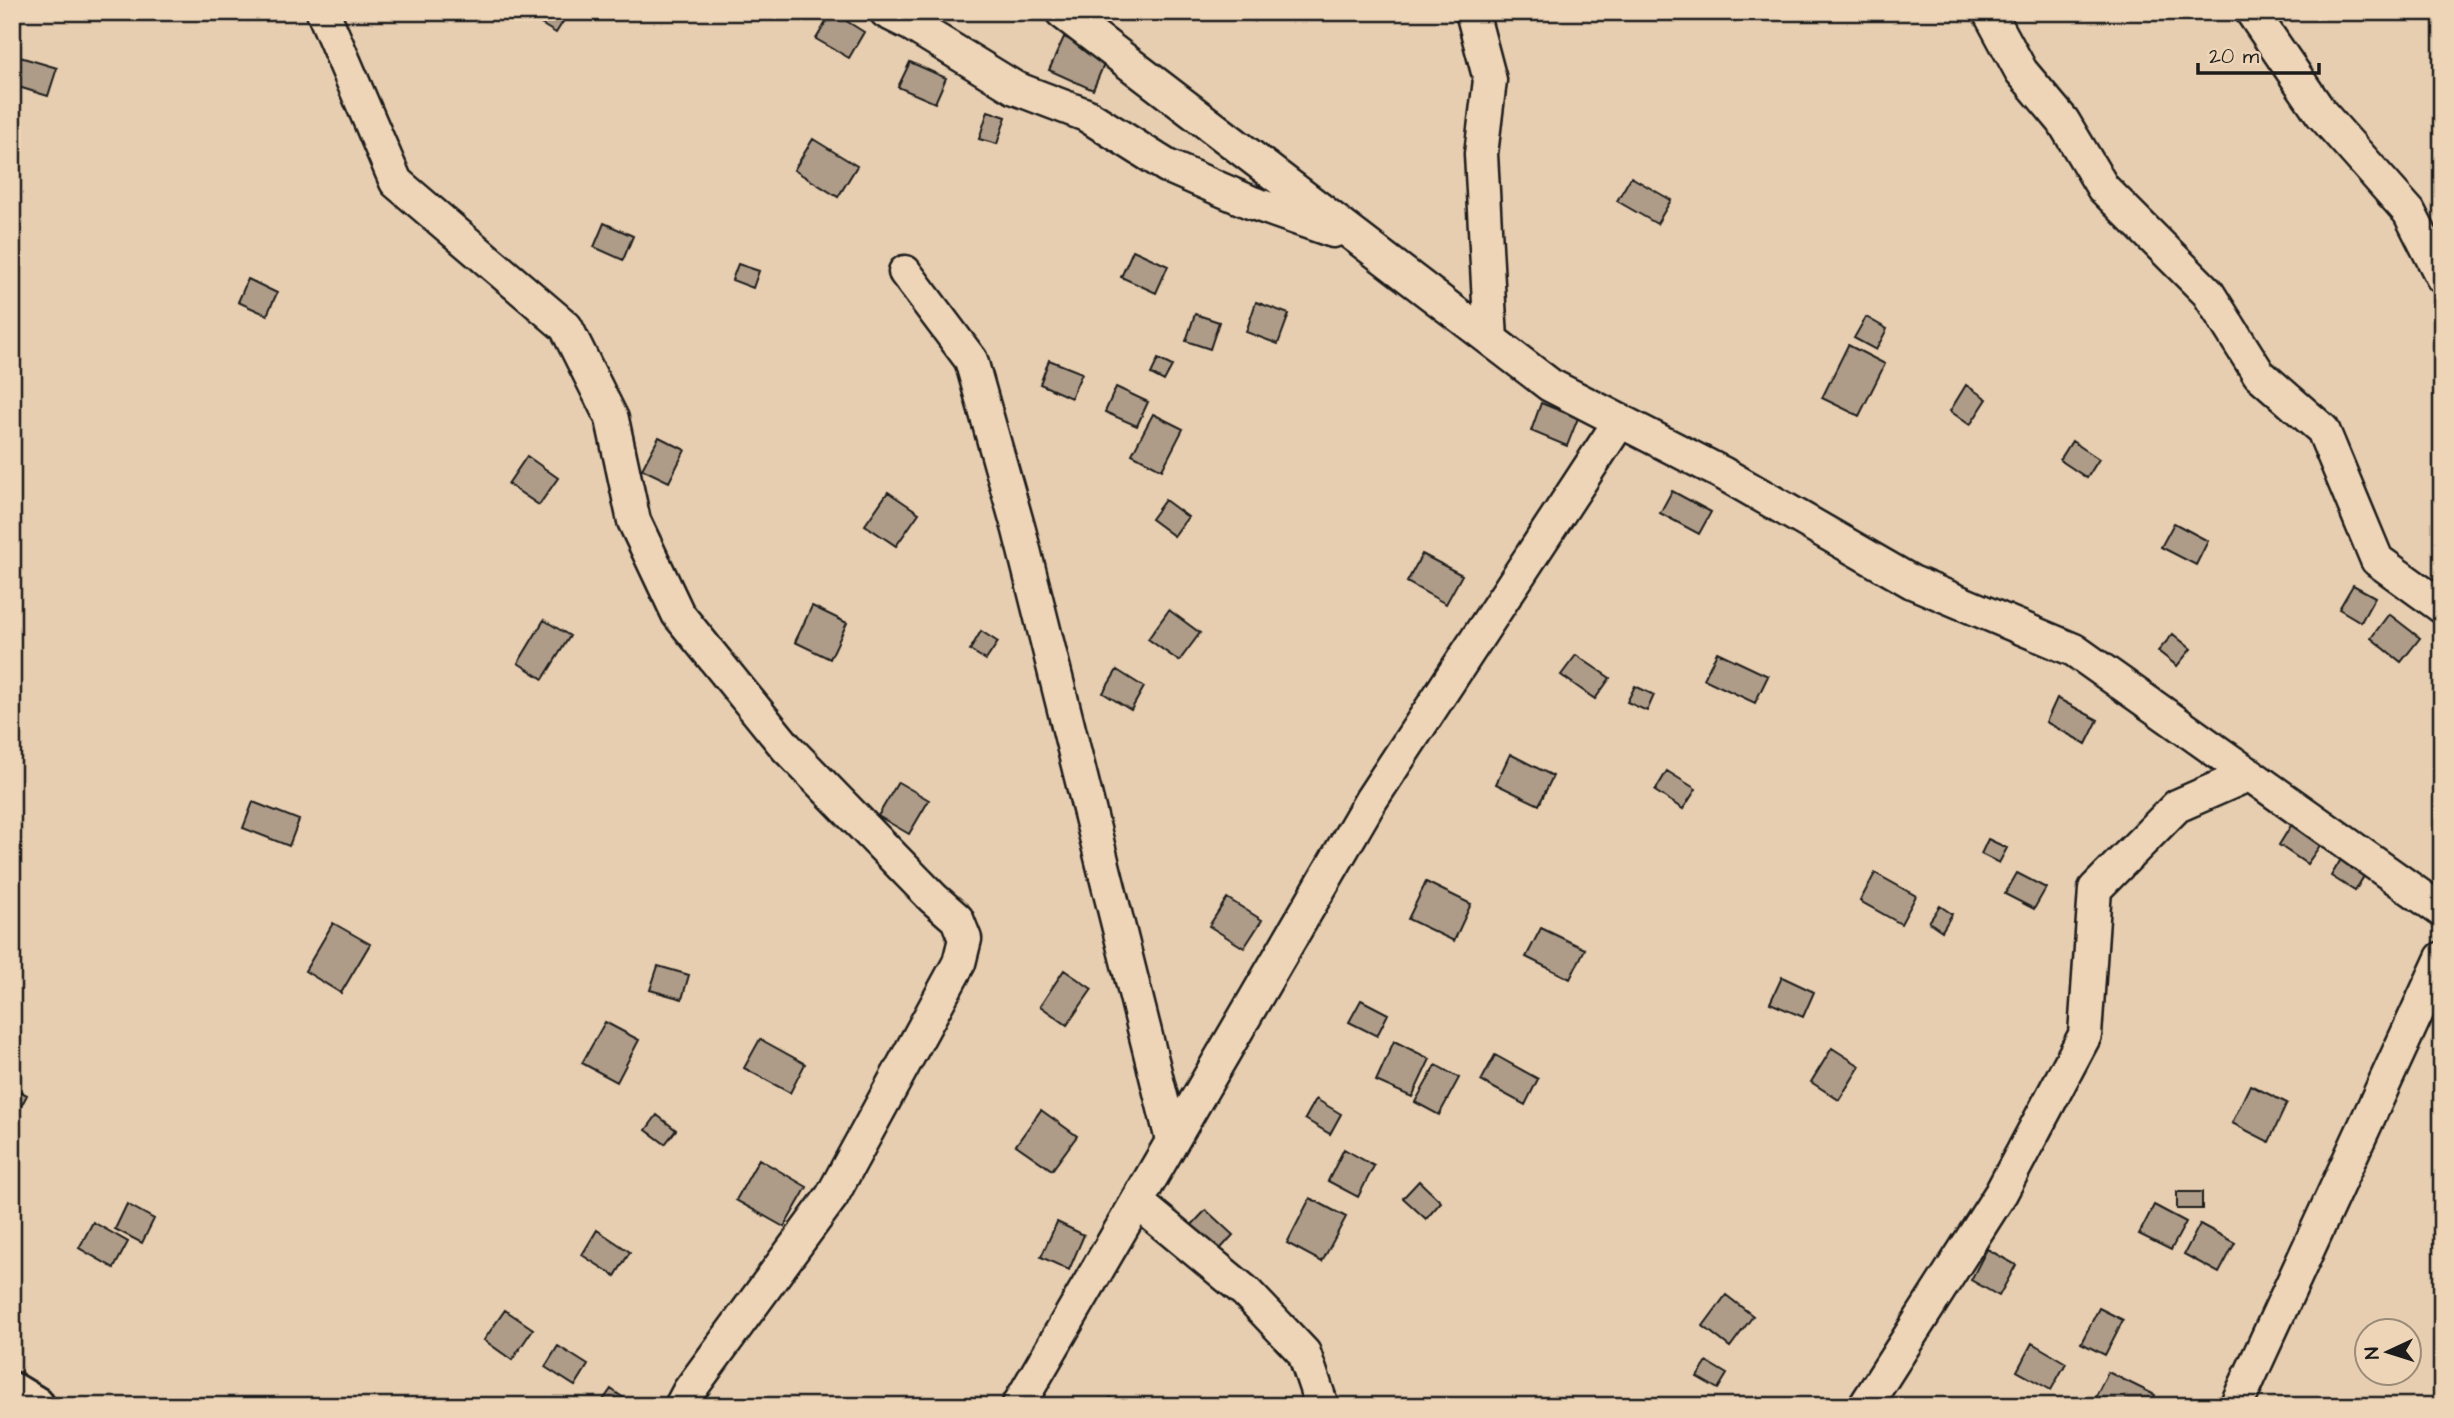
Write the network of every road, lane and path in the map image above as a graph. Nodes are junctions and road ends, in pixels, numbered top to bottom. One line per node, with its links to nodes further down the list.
1 (323, 12): 20 (street)
2 (886, 12): 7 (street)
3 (1062, 12): 7 (street)
4 (1472, 12): 10 (street)
5 (1990, 12): 12 (street)
6 (2252, 12): 9 (street)
7 (1360, 241): 10 (street)
8 (905, 272): 16 (street)
9 (2442, 277)
10 (1491, 340): 11 (street)
11 (1620, 421): 13 (street); 16 (street)
12 (2442, 607)
13 (2249, 774): 14 (street); 23 (street)
14 (2442, 911)
15 (2442, 958): 24 (street)
16 (1172, 1140): 17 (street)
17 (1137, 1202): 21 (street); 22 (street)
18 (12, 1392): 19 (street)
19 (35, 1406)
20 (681, 1406)
21 (1018, 1406)
22 (1322, 1406)
23 (1865, 1406)
24 (2236, 1406)

